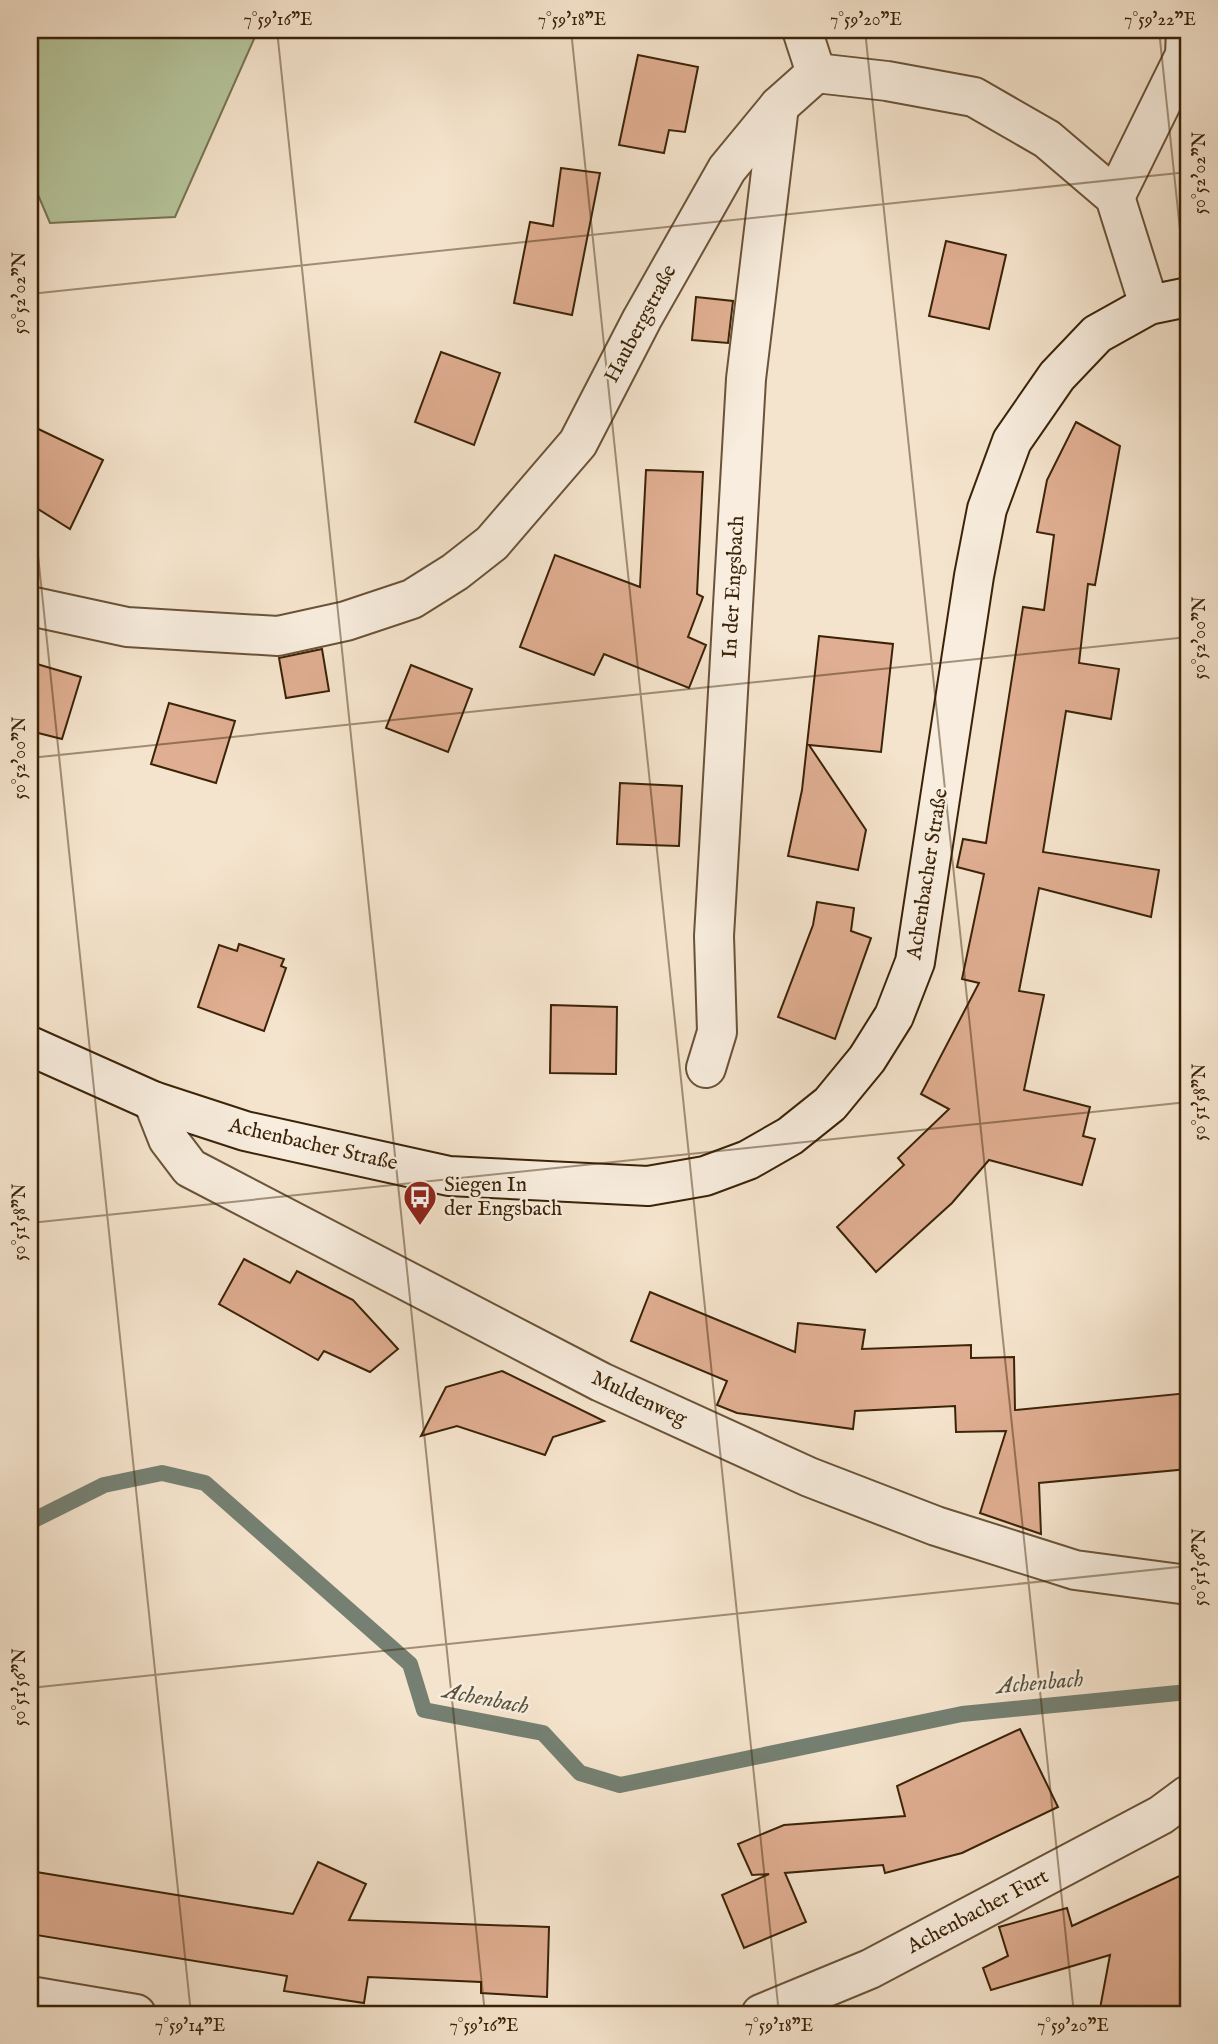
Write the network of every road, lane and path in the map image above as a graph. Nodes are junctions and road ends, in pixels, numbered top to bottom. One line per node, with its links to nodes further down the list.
1 (802, 30): 3 (street)
2 (1186, 30): 5 (street)
3 (816, 73): 4 (street, Haubergstraße); 5 (street)
4 (779, 106): 8 (street, Haubergstraße); 10 (street, In der Engsbach)
5 (1115, 197): 7 (street)
6 (1188, 297): 7 (street, Achenbacher Straße)
7 (1149, 305): 11 (street, Achenbacher Straße)
8 (30, 606)
9 (30, 1046): 11 (street, Achenbacher Straße)
10 (706, 1068)
11 (153, 1101): 12 (street, Muldenweg)
12 (1188, 1586)
13 (1188, 1795): 16 (street, Achenbacher Furt)
14 (30, 1996): 15 (street)
15 (136, 2014)
16 (761, 2014)

